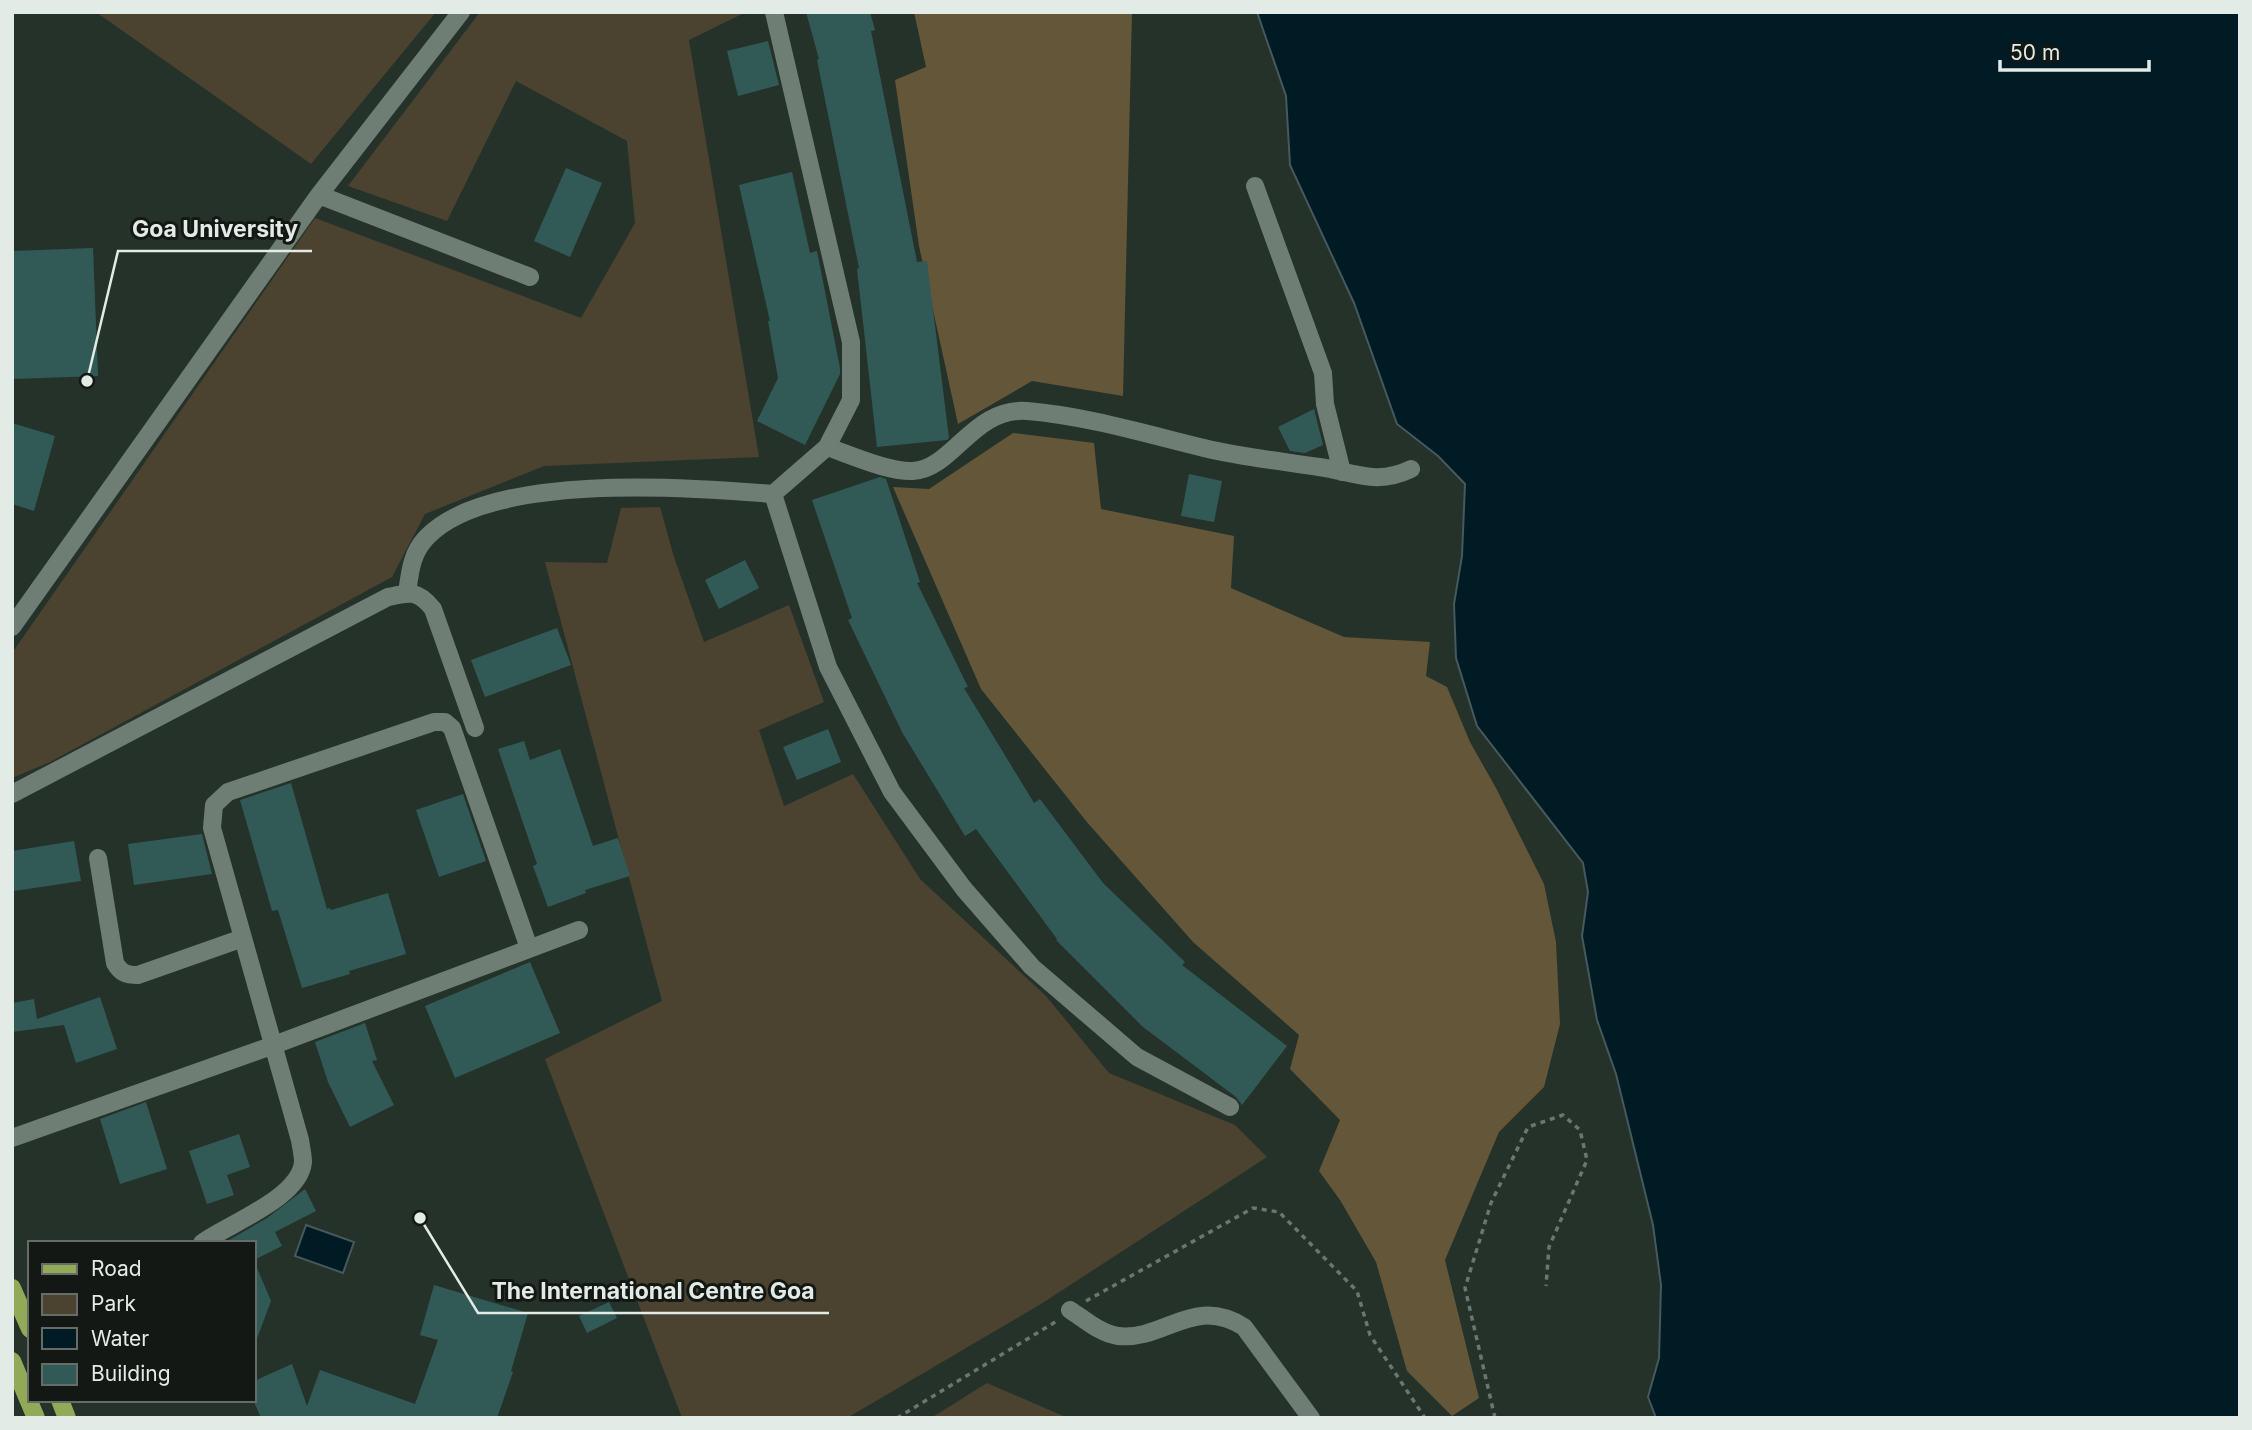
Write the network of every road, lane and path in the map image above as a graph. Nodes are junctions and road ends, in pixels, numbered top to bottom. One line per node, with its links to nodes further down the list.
1 (461, 12): 4 (street)
2 (774, 12): 6 (street)
3 (1255, 186): 8 (street)
4 (318, 195): 5 (street); 11 (street)
5 (530, 277)
6 (827, 447): 8 (street); 9 (street)
7 (1411, 469): 8 (street)
8 (1342, 472)
9 (774, 494): 10 (street); 19 (street)
10 (407, 593): 12 (street); 13 (street)
11 (12, 628)
12 (475, 728)
13 (12, 794)
14 (98, 858): 16 (street)
15 (579, 930): 17 (street)
16 (243, 938): 17 (street); 18 (street)
17 (529, 948): 18 (street)
18 (274, 1045): 20 (street); 21 (street)
19 (1230, 1107)
20 (12, 1138)
21 (205, 1241)
22 (1546, 1286): 29 (path)
23 (12, 1288): 25 (main road)
24 (1070, 1310): 28 (street)
25 (28, 1324)
26 (12, 1361): 27 (main road)
27 (28, 1399)
28 (1311, 1418)
29 (1495, 1418)

